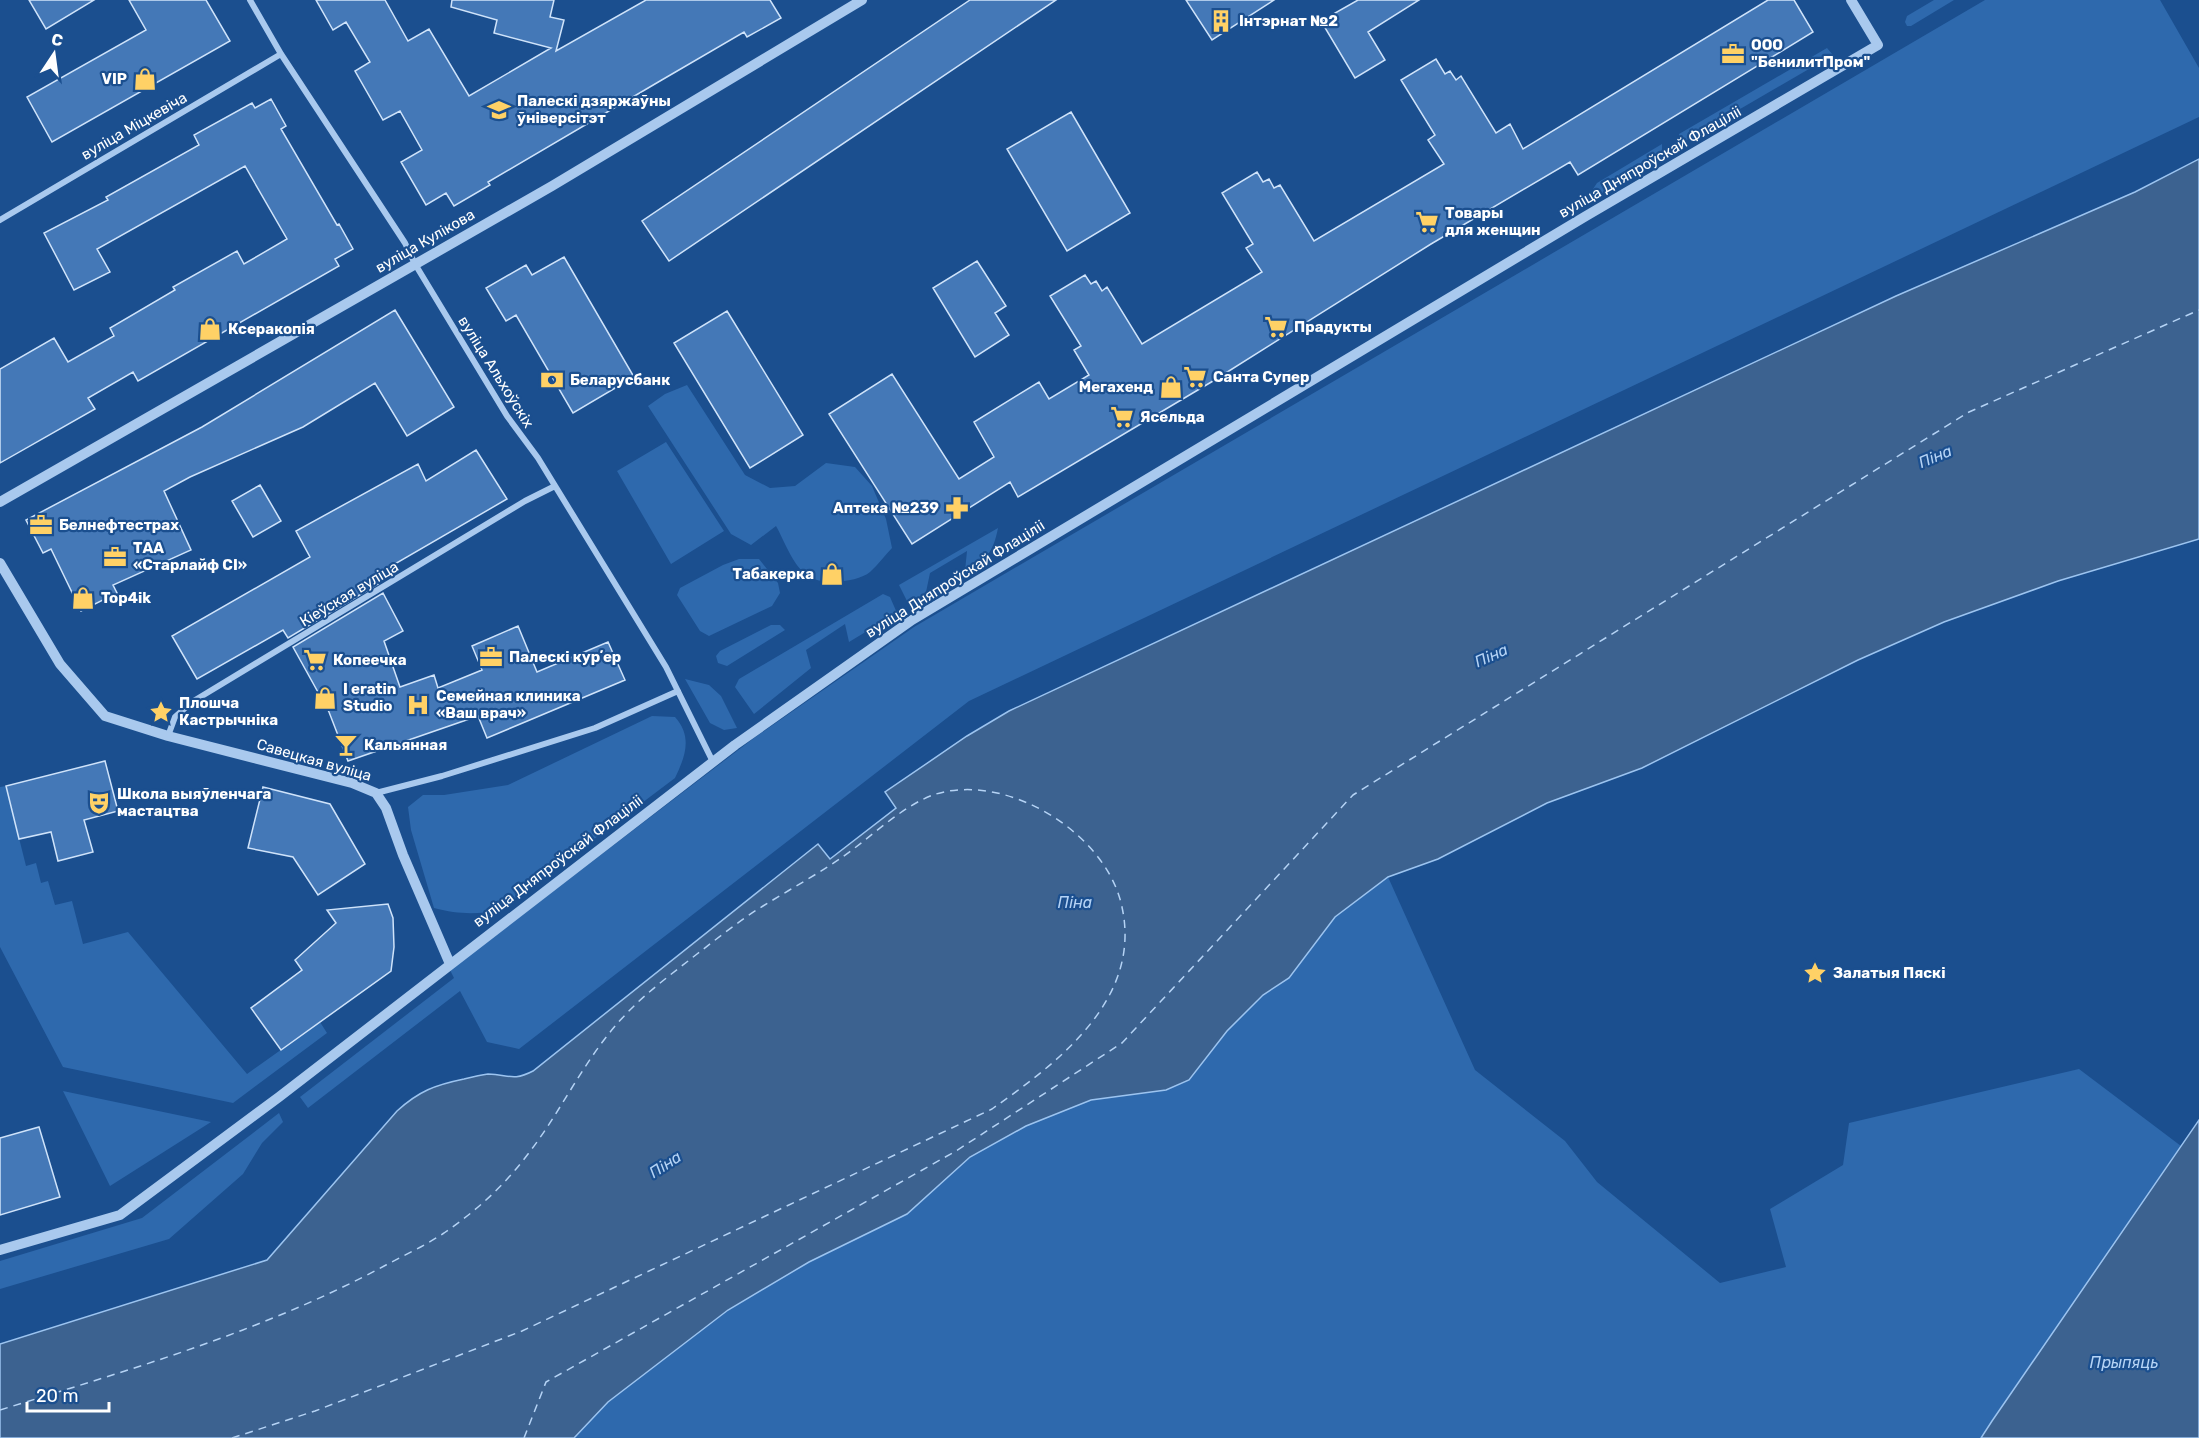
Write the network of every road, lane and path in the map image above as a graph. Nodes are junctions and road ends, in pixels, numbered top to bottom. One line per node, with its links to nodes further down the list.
1 (250, 0): 4 (street, вуліца Альхоўскіх)
2 (862, 0): 6 (street, вуліца Кулікова)
3 (1851, 0): 12 (street, вуліца Дняпроўскай Флаціліі)
4 (281, 54): 5 (street, вуліца Міцкевіча); 6 (street, вуліца Альхоўскіх)
5 (0, 220)
6 (415, 264): 7 (street, вуліца Альхоўскіх); 8 (street, вуліца Кулікова)
7 (555, 486): 10 (street, вуліца Альхоўскіх); 11 (street, Кіеўская вуліца)
8 (0, 502)
9 (0, 563): 11 (street, Савецкая вуліца)
10 (678, 691): 12 (street, вуліца Альхоўскіх); 13 (street)
11 (168, 736): 13 (street, Савецкая вуліца)
12 (713, 762): 14 (street, вуліца Дняпроўскай Флаціліі)
13 (376, 793): 14 (street, Савецкая вуліца)
14 (450, 964): 15 (street, вуліца Дняпроўскай Флаціліі)
15 (0, 1250)

